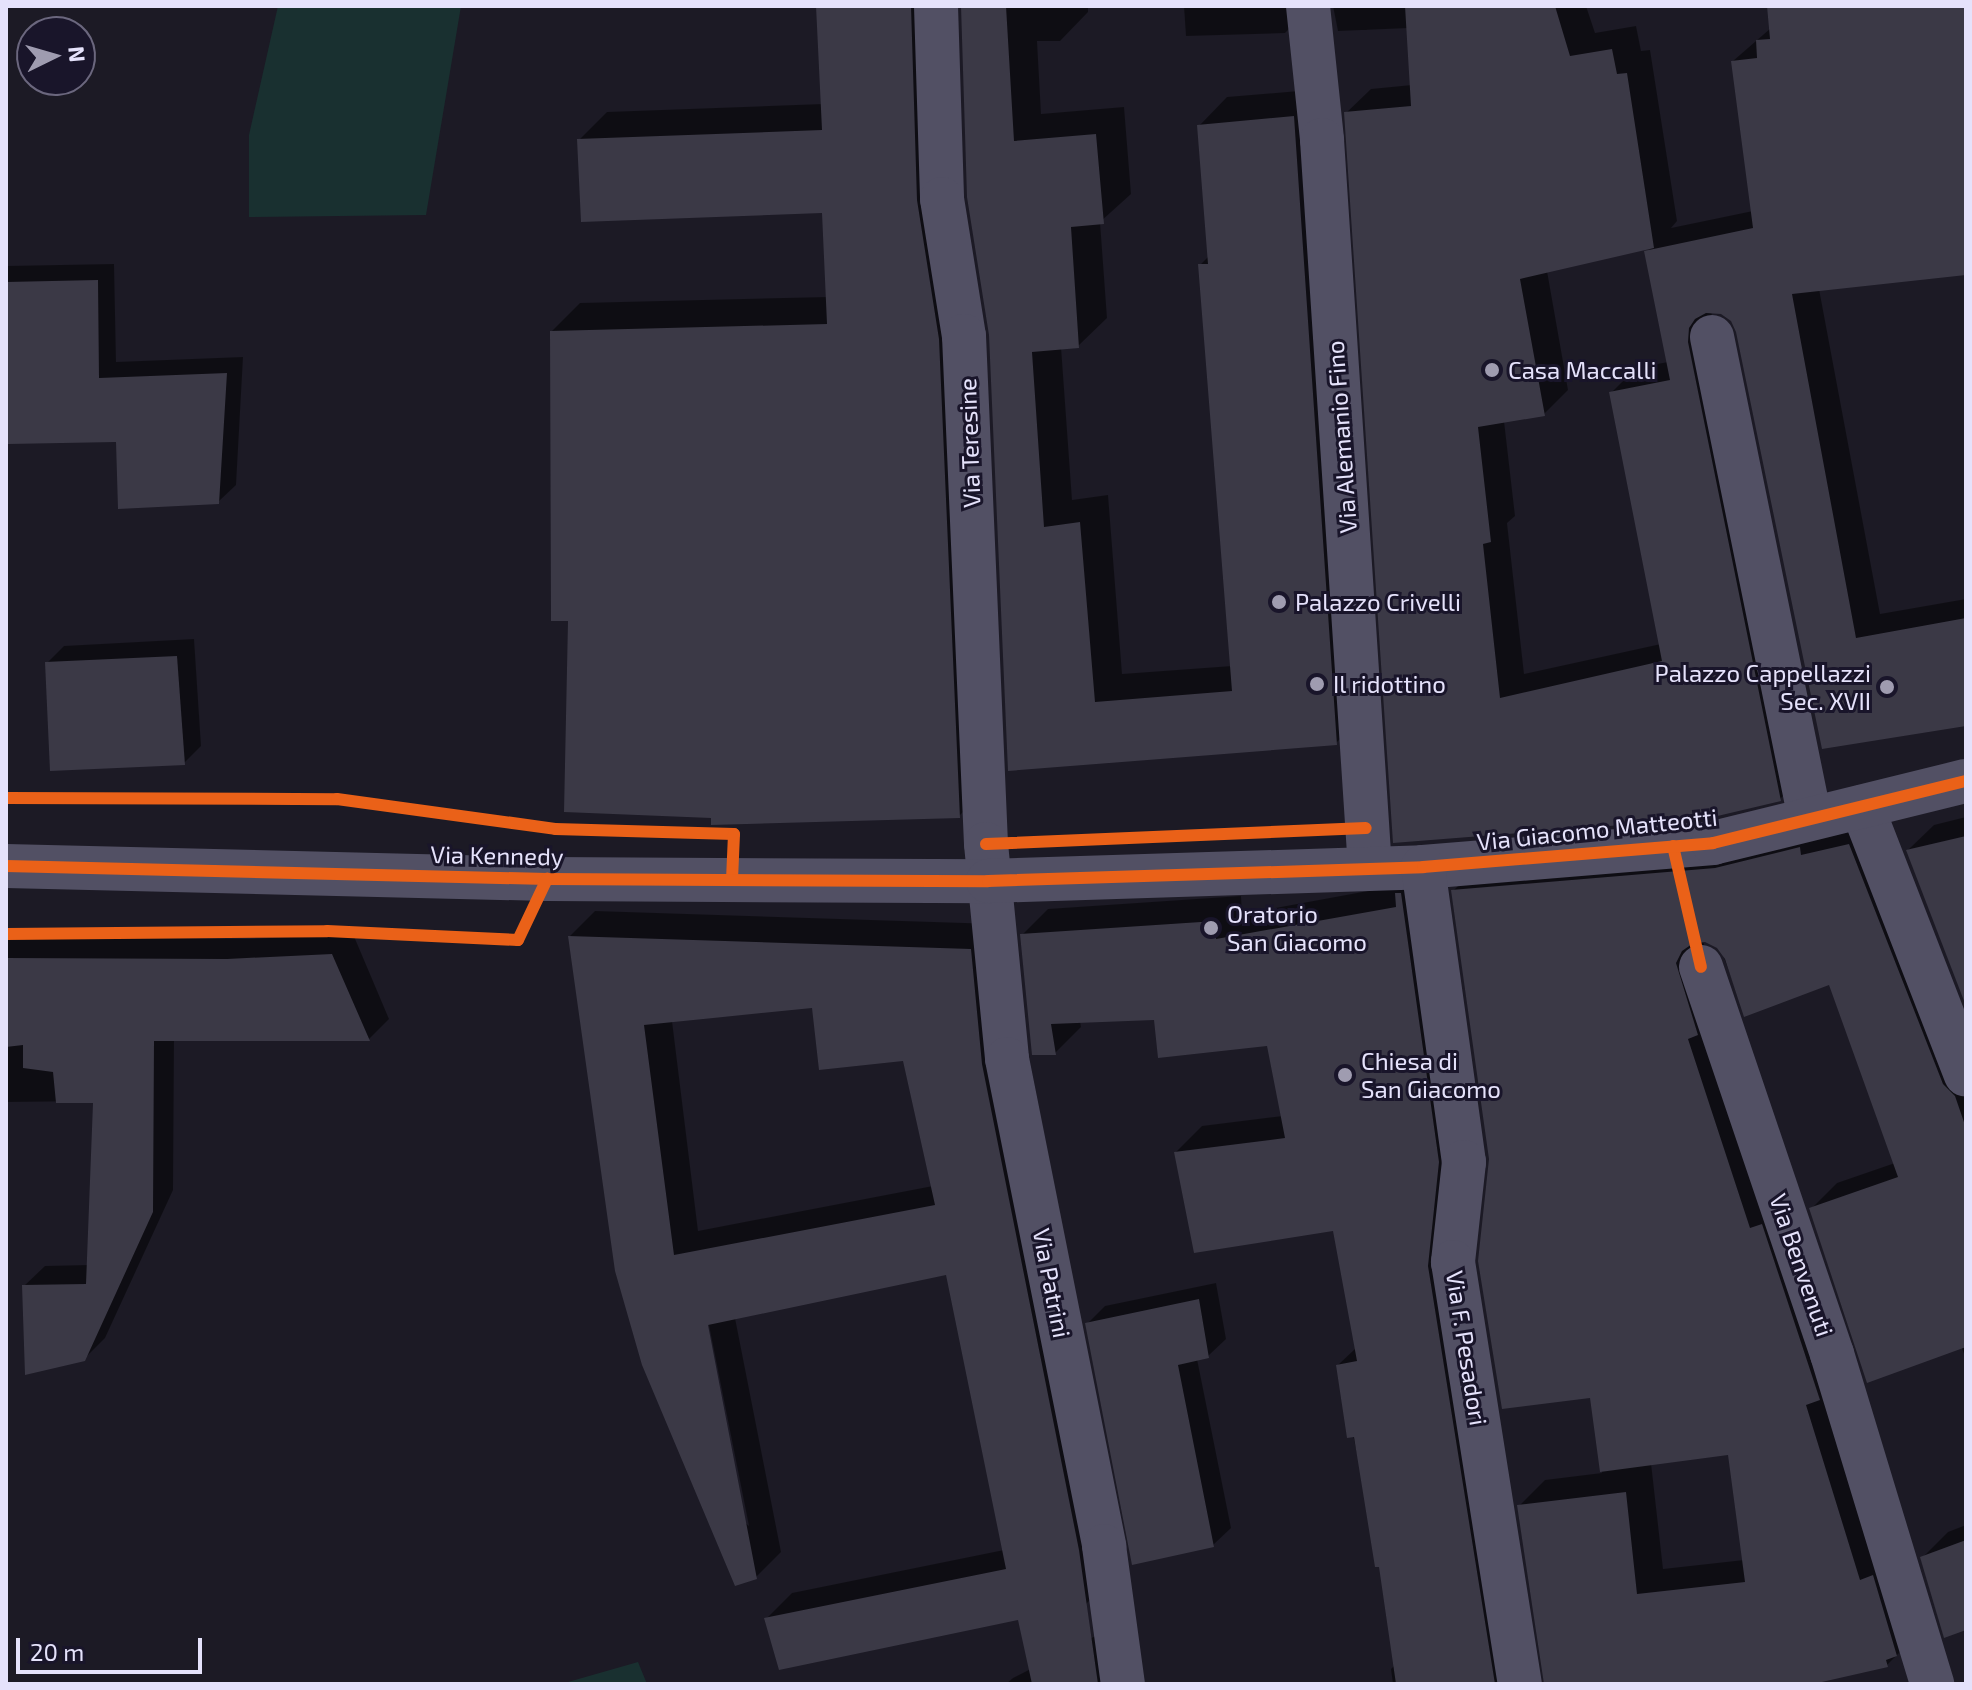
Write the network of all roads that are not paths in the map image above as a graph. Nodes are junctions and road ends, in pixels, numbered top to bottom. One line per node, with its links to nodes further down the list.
1 (936, 6): 10 (street, Via Teresine)
2 (1308, 6): 9 (street, Via Alemanio Fino)
3 (1712, 337): 6 (street)
4 (1966, 781): 5 (street, Via Giacomo Matteotti)
5 (1862, 807): 6 (street, Via Giacomo Matteotti); 12 (street)
6 (1810, 817): 8 (street, Via Giacomo Matteotti)
7 (6, 866): 10 (street, Via Kennedy)
8 (1423, 867): 9 (street, Via Giacomo Matteotti); 14 (street, Via F. Pesadori)
9 (1370, 868): 10 (street, Via Kennedy)
10 (988, 881): 13 (street, Via Patrini)
11 (1701, 967): 15 (street, Via Benvenuti)
12 (1966, 1075)
13 (1123, 1684)
14 (1520, 1684)
15 (1932, 1684)

